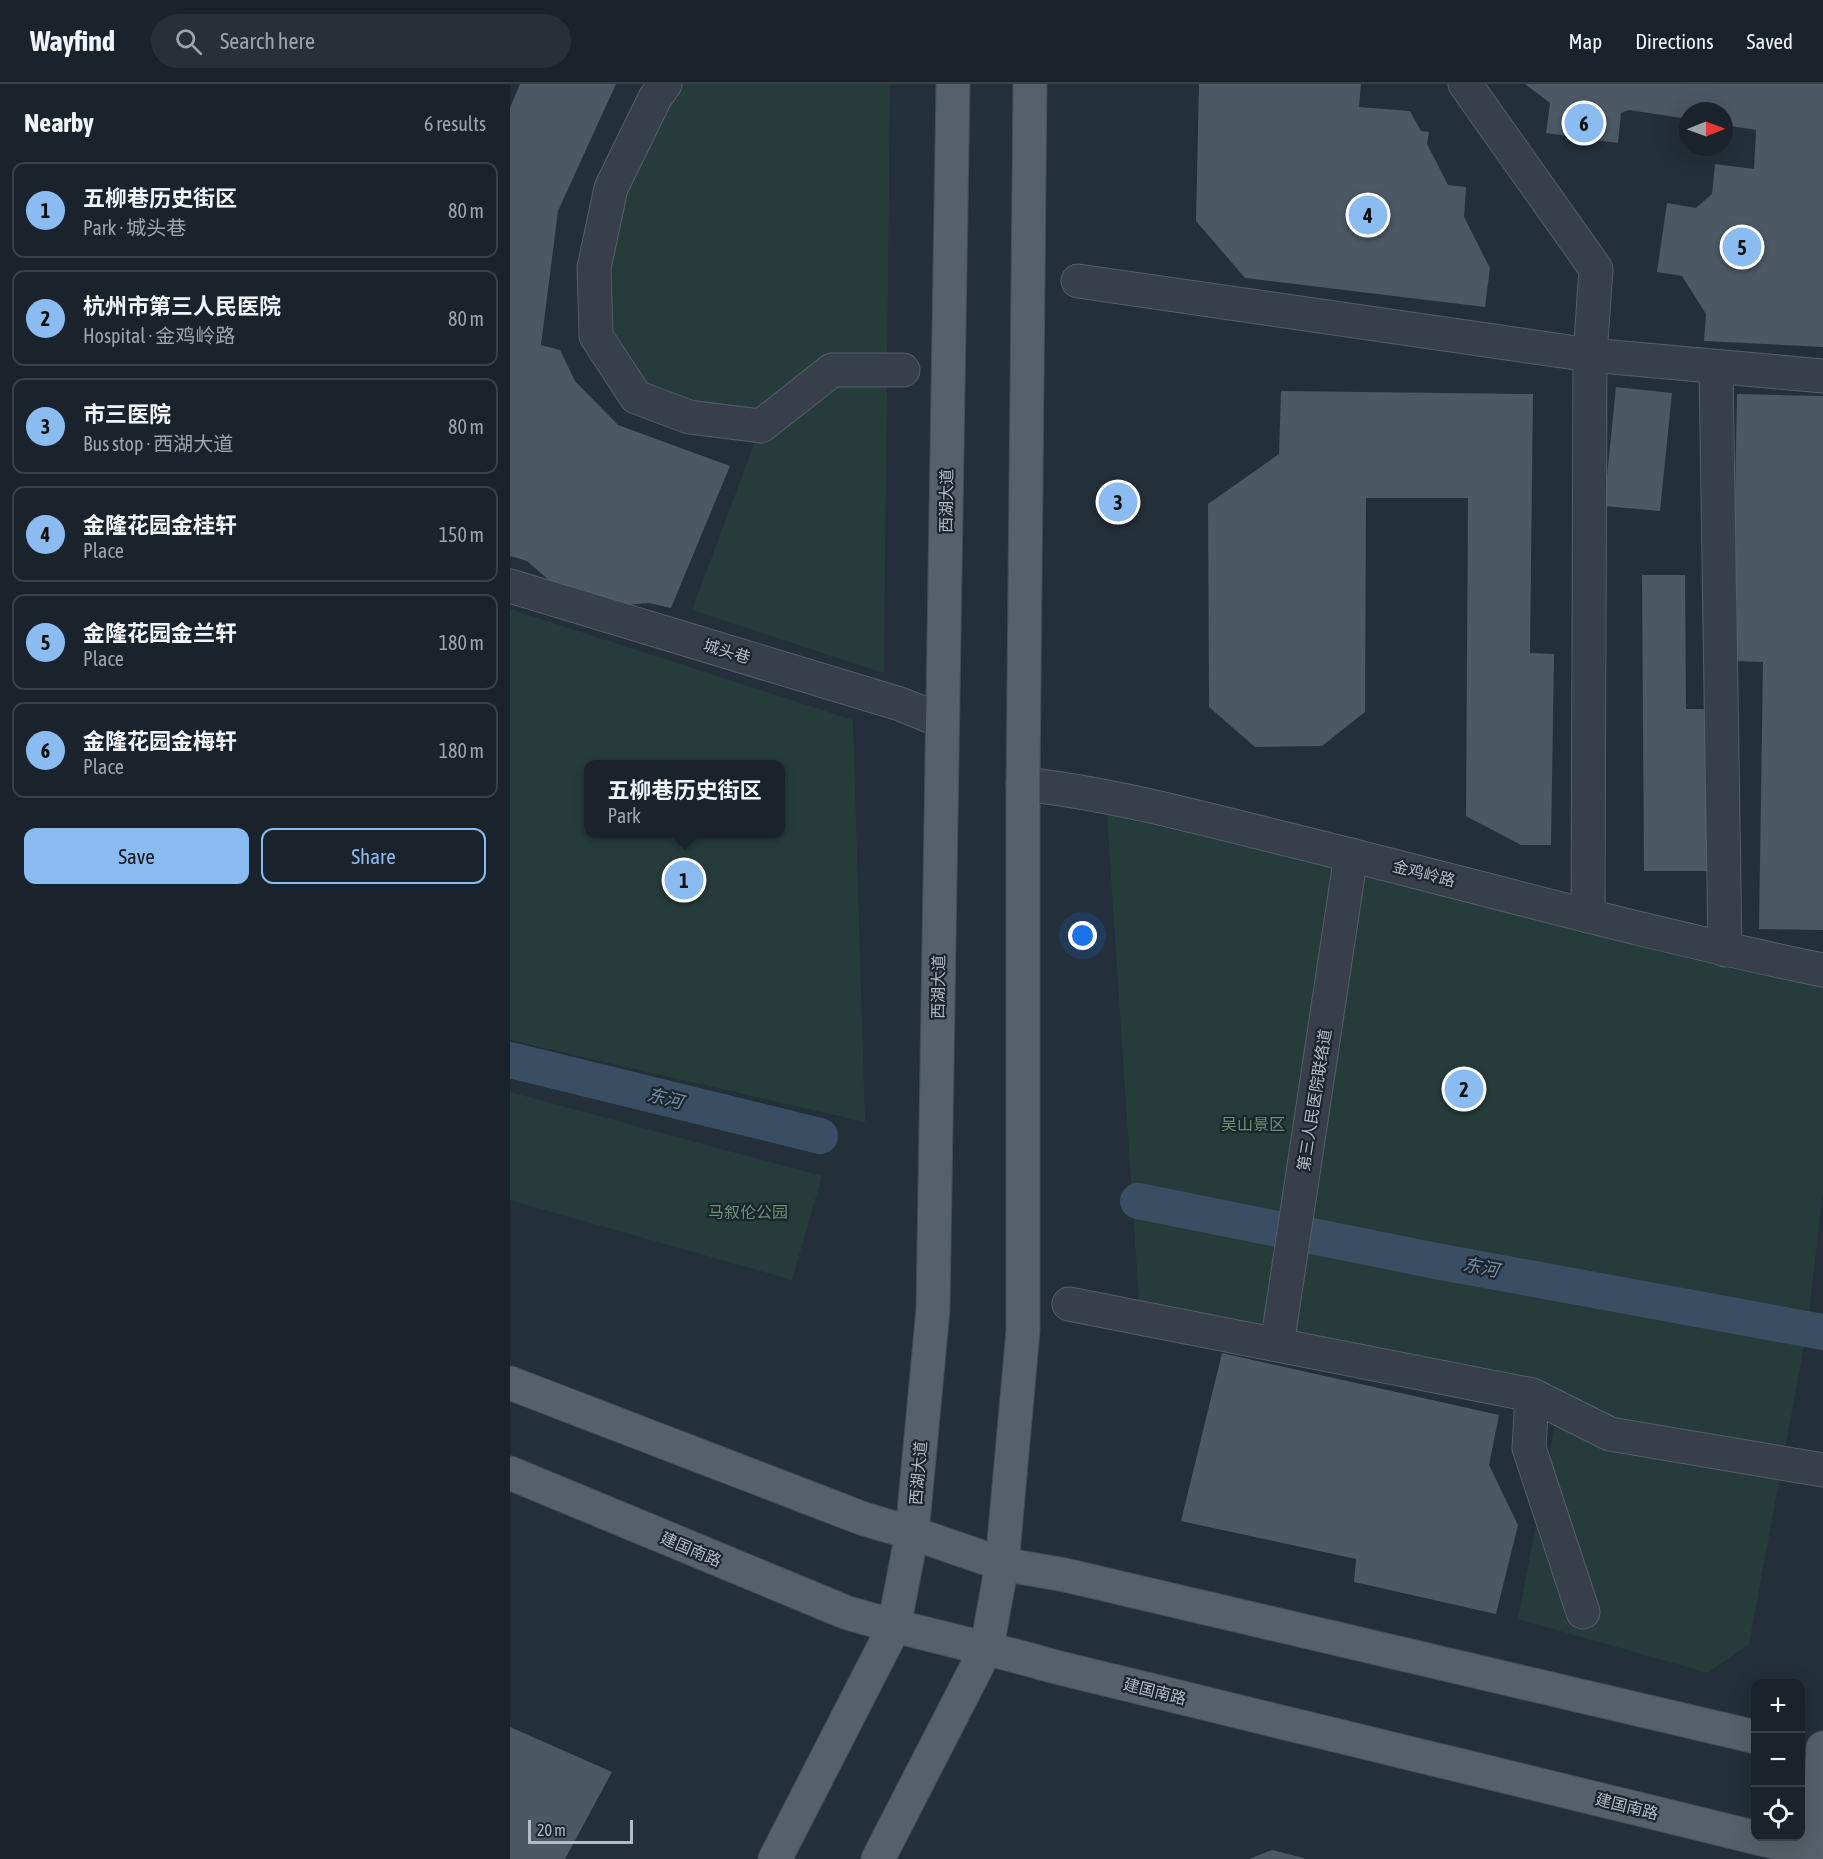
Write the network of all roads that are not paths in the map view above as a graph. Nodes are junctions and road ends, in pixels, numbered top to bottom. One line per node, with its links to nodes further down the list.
1 (665, 84): 8 (street)
2 (953, 84): 11 (main road, 西湖大道)
3 (1030, 84): 12 (main road)
4 (1465, 84): 6 (street)
5 (1078, 280): 6 (street)
6 (1590, 355): 7 (street); 14 (street)
7 (1716, 367): 9 (street); 15 (street)
8 (903, 370)
9 (1823, 376)
10 (510, 586): 11 (street, 城头巷)
11 (942, 721): 23 (main road, 西湖大道)
12 (1023, 784): 13 (street, 金鸡岭路); 24 (main road)
13 (1351, 855): 14 (street, 金鸡岭路); 18 (street, 第三人民医院联络道)
14 (1588, 916): 15 (street, 金鸡岭路)
15 (1725, 950): 16 (street, 金鸡岭路)
16 (1823, 970)
17 (1069, 1304): 18 (street)
18 (1277, 1345): 20 (street)
19 (510, 1383): 23 (main road)
20 (1532, 1395): 21 (street); 25 (street)
21 (1823, 1470)
22 (510, 1473): 26 (main road, 建国南路)
23 (912, 1533): 24 (main road); 26 (main road, 西湖大道)
24 (1002, 1564): 27 (main road); 28 (main road)
25 (1583, 1612)
26 (894, 1627): 27 (main road, 建国南路); 32 (main road, 西湖大道)
27 (987, 1647): 31 (main road, 建国南路); 33 (main road)
28 (1751, 1736)
29 (1805, 1748): 30 (main road)
30 (1823, 1751): 31 (main road)
31 (1820, 1855)
32 (775, 1859)
33 (878, 1859)

